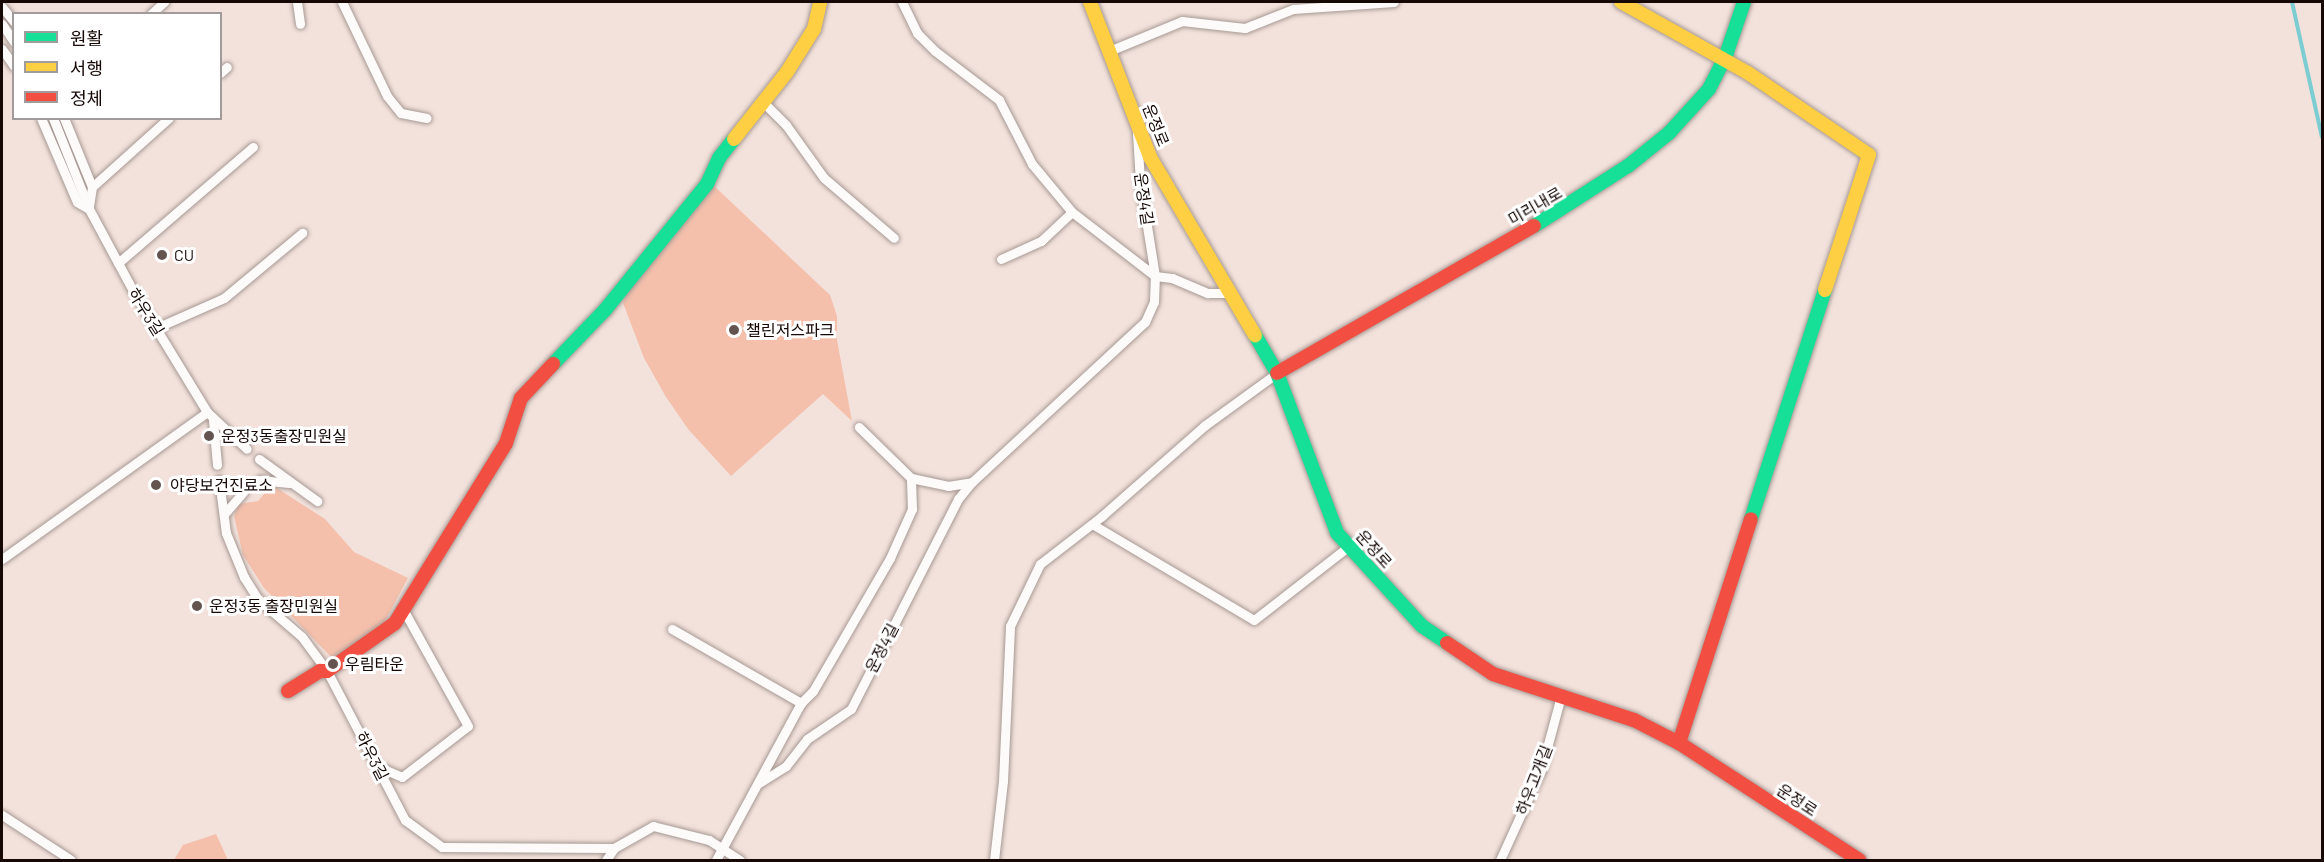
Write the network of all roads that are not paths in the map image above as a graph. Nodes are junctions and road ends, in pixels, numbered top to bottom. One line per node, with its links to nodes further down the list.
1 (297, 2): 12 (street)
2 (342, 2): 19 (street)
3 (820, 2): 18 (street)
4 (902, 2): 28 (street)
5 (1090, 2): 15 (street, 운정로)
6 (1394, 2): 15 (street)
7 (1621, 2): 16 (street)
8 (1744, 2): 16 (street, 미리내로)
9 (2, 7): 10 (street)
10 (12, 20)
11 (2, 24): 13 (street)
12 (300, 24)
13 (12, 39)
14 (2, 49): 17 (street)
15 (1109, 51): 24 (street, 운정로)
16 (1724, 60): 36 (street, 미리내로); 59 (street)
17 (12, 63)
18 (763, 101): 30 (street); 53 (street)
19 (427, 118)
20 (42, 120): 27 (street, 하우3길)
21 (54, 120): 27 (street)
22 (65, 120): 26 (street)
23 (167, 120): 26 (street)
24 (1137, 122): 33 (street, 운정4길); 34 (street, 운정로)
25 (253, 147): 32 (street)
26 (92, 187): 27 (street)
27 (89, 209): 32 (street, 하우3길)
28 (1072, 213): 31 (street); 33 (street)
29 (302, 233): 35 (street)
30 (894, 238)
31 (1001, 258)
32 (118, 263): 35 (street, 하우3길)
33 (1155, 276): 34 (street); 45 (street, 운정4길)
34 (1227, 293): 36 (street, 운정로)
35 (156, 327): 37 (street, 하우3길)
36 (1277, 373): 50 (street); 51 (street, 운정로)
37 (210, 416): 39 (street, 하우3길); 41 (street, 하우3길); 52 (street)
38 (859, 428): 42 (street)
39 (247, 449)
40 (259, 459): 46 (street)
41 (218, 465)
42 (911, 478): 45 (street); 58 (street, 운정4길)
43 (219, 480): 49 (street, 하우3길)
44 (260, 480): 46 (street)
45 (972, 482): 61 (street, 운정4길)
46 (290, 483): 48 (street)
47 (243, 492): 49 (street)
48 (318, 501)
49 (225, 513): 55 (street, 하우3길)
50 (1092, 524): 51 (street); 69 (street)
51 (1349, 546): 57 (street, 운정로)
52 (2, 559)
53 (403, 609): 55 (street); 60 (street)
54 (672, 629): 58 (street)
55 (327, 671): 56 (street); 60 (street, 하우3길)
56 (288, 690)
57 (1561, 696): 59 (street, 운정로); 70 (street, 하우고개길)
58 (801, 703): 61 (street, 운정4길)
59 (1679, 743): 71 (street, 운정로)
60 (377, 766): 63 (street, 하우3길)
61 (757, 784): 64 (street, 운정4길)
62 (2, 815): 65 (street)
63 (614, 848): 64 (street); 66 (street)
64 (722, 848): 67 (street, 운정4길); 68 (street)
65 (71, 861)
66 (606, 861)
67 (716, 861)
68 (740, 861)
69 (994, 861)
70 (1500, 861)
71 (1859, 861)

